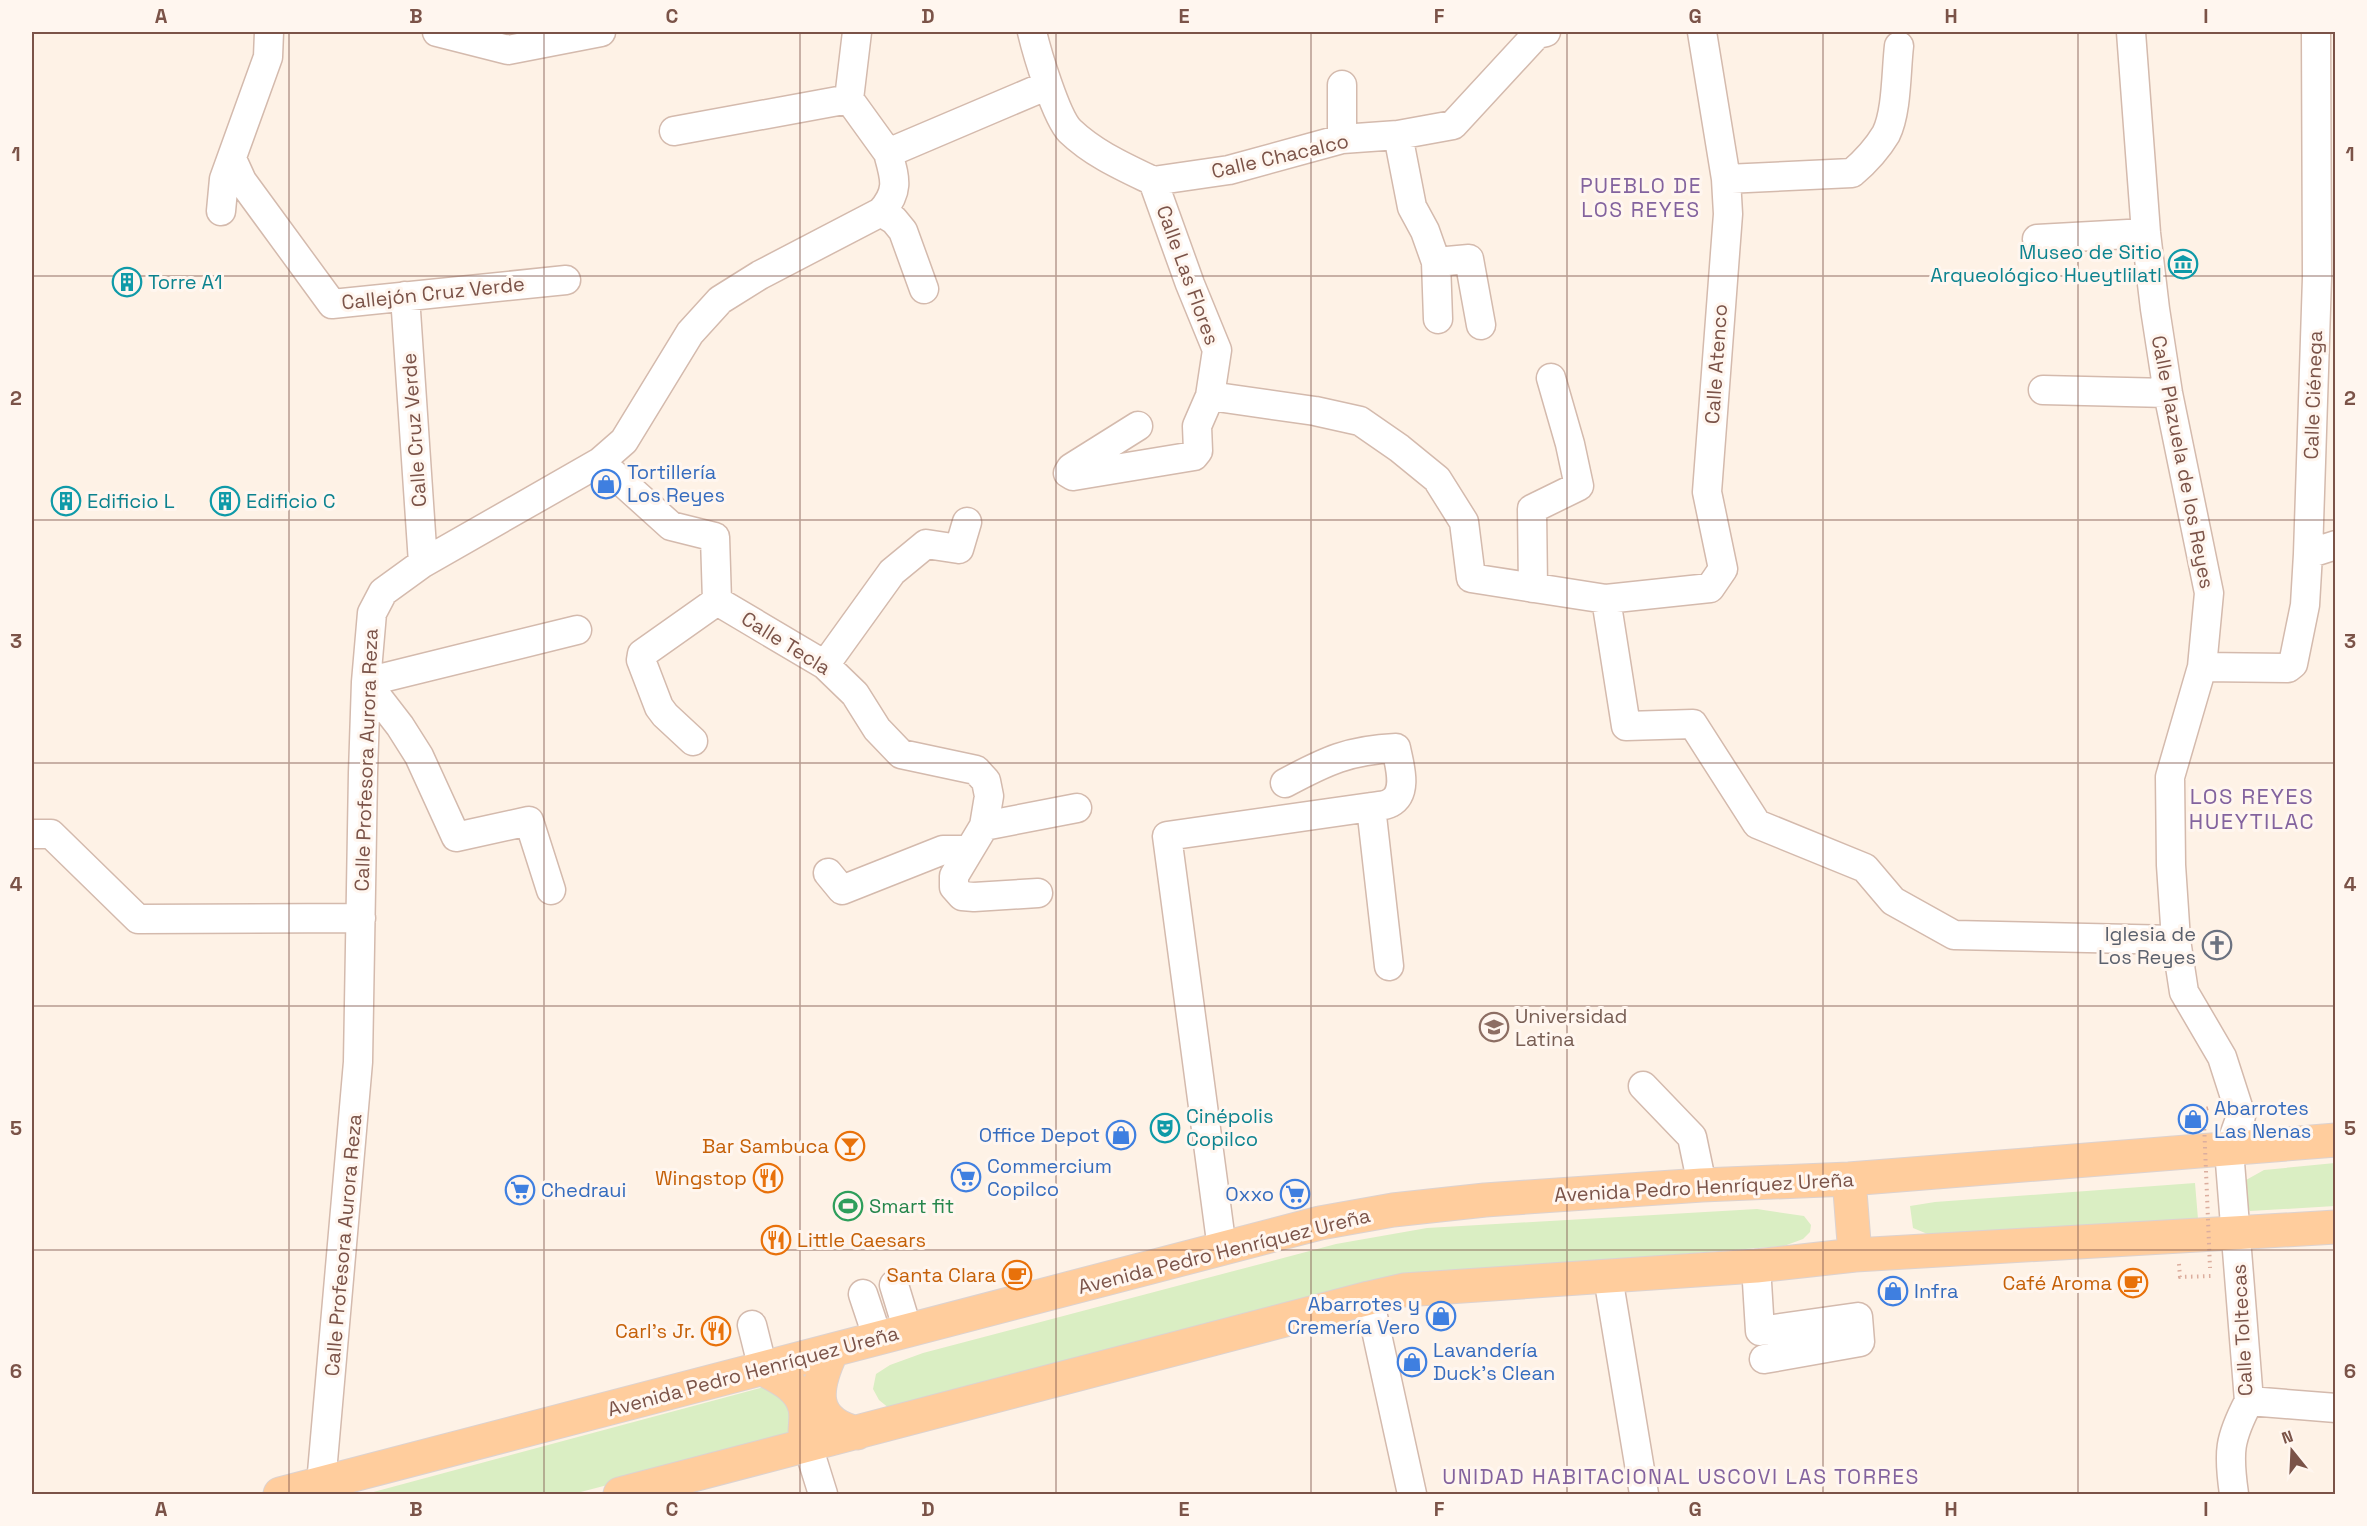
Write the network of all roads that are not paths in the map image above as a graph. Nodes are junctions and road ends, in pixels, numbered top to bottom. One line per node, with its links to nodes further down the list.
1 (269, 32): 21 (street)
2 (437, 32): 12 (street)
3 (601, 32): 12 (street)
4 (857, 32): 16 (street)
5 (1032, 32): 14 (street, Calle Las Flores)
6 (1546, 32): 18 (street, Calle Chacalco)
7 (1702, 32): 22 (street, Calle Atenco)
8 (2132, 32): 26 (street, Calle Plazuela de los Reyes)
9 (2316, 32): 29 (street, Calle Ciénega)
10 (2327, 32): 11 (street)
11 (2336, 33)
12 (509, 41)
13 (1899, 46): 22 (street)
14 (1048, 85): 20 (street); 23 (street, Calle Las Flores)
15 (1342, 85): 19 (street)
16 (849, 99): 17 (street); 20 (street)
17 (674, 131)
18 (1398, 135): 19 (street, Calle Chacalco); 28 (street)
19 (1342, 139): 23 (street, Calle Chacalco)
20 (888, 153): 25 (street)
21 (228, 169): 24 (street); 32 (street, Callejón Cruz Verde)
22 (1726, 179): 46 (street, Calle Atenco)
23 (1153, 181): 38 (street, Calle Las Flores)
24 (226, 212)
25 (881, 212): 31 (street); 40 (street, Calle Profesora Aurora Reza)
26 (2146, 233): 27 (street); 37 (street, Calle Plazuela de los Reyes)
27 (2037, 239)
28 (1436, 262): 33 (street); 34 (street)
29 (2326, 277): 43 (street, Calle Ciénega)
30 (566, 280): 32 (street, Callejón Cruz Verde)
31 (924, 289)
32 (405, 296): 44 (street, Calle Cruz Verde)
33 (1438, 319)
34 (1482, 326)
35 (1551, 378): 45 (street)
36 (2043, 390): 37 (street)
37 (2168, 393): 50 (street, Calle Plazuela de los Reyes)
38 (1210, 396): 39 (street, Calle Las Flores); 45 (street)
39 (1138, 426)
40 (600, 462): 44 (street, Calle Profesora Aurora Reza); 47 (street)
41 (967, 522): 49 (street)
42 (2336, 545): 43 (street)
43 (2308, 554): 50 (street, Calle Ciénega)
44 (423, 563): 51 (street, Calle Profesora Aurora Reza)
45 (1533, 588): 46 (street)
46 (1606, 599): 63 (street)
47 (717, 601): 49 (street, Calle Tecla); 52 (street)
48 (577, 630): 51 (street)
49 (825, 665): 56 (street, Calle Tecla)
50 (2202, 667): 63 (street, Calle Plazuela de los Reyes)
51 (366, 682): 60 (street); 62 (street, Calle Profesora Aurora Reza)
52 (693, 741)
53 (1285, 783): 54 (street)
54 (1371, 807): 64 (street); 72 (street)
55 (1077, 808): 56 (street)
56 (984, 826): 58 (street, Calle Tecla)
57 (32, 834): 62 (street)
58 (969, 850): 59 (street); 61 (street, Calle Tecla)
59 (828, 873)
60 (551, 890)
61 (1038, 893)
62 (361, 918): 87 (street, Calle Profesora Aurora Reza)
63 (2176, 940): 67 (street, Calle Plazuela de los Reyes)
64 (1389, 966)
65 (1643, 1086): 69 (street)
66 (2336, 1140): 67 (main road, Avenida Pedro Henríquez Ureña)
67 (2229, 1150): 68 (main road, Avenida Pedro Henríquez Ureña); 71 (street, Calle Plazuela de los Reyes)
68 (1849, 1179): 69 (main road, Avenida Pedro Henríquez Ureña); 73 (main road)
69 (1702, 1185): 72 (main road, Avenida Pedro Henríquez Ureña)
70 (2336, 1227): 71 (main road)
71 (2237, 1233): 73 (main road); 83 (street, Calle Toltecas)
72 (1222, 1249): 79 (main road, Avenida Pedro Henríquez Ureña)
73 (1855, 1256): 74 (main road)
74 (1756, 1266): 75 (main road); 81 (street)
75 (1608, 1277): 77 (main road); 92 (street)
76 (878, 1290): 79 (street)
77 (1369, 1298): 85 (main road); 91 (street)
78 (752, 1325): 82 (street)
79 (891, 1335): 80 (main road, Avenida Pedro Henríquez Ureña)
80 (832, 1351): 82 (main road, Avenida Pedro Henríquez Ureña); 85 (main road)
81 (1764, 1359)
82 (763, 1369): 86 (main road); 87 (main road, Avenida Pedro Henríquez Ureña)
83 (2249, 1401): 84 (street); 93 (street, Calle Toltecas)
84 (2336, 1408)
85 (857, 1433): 86 (main road)
86 (808, 1446): 89 (main road); 90 (street)
87 (321, 1484): 88 (main road, Avenida Pedro Henríquez Ureña)
88 (280, 1494)
89 (620, 1494)
90 (823, 1494)
91 (1412, 1494)
92 (1644, 1494)
93 (2234, 1494)

